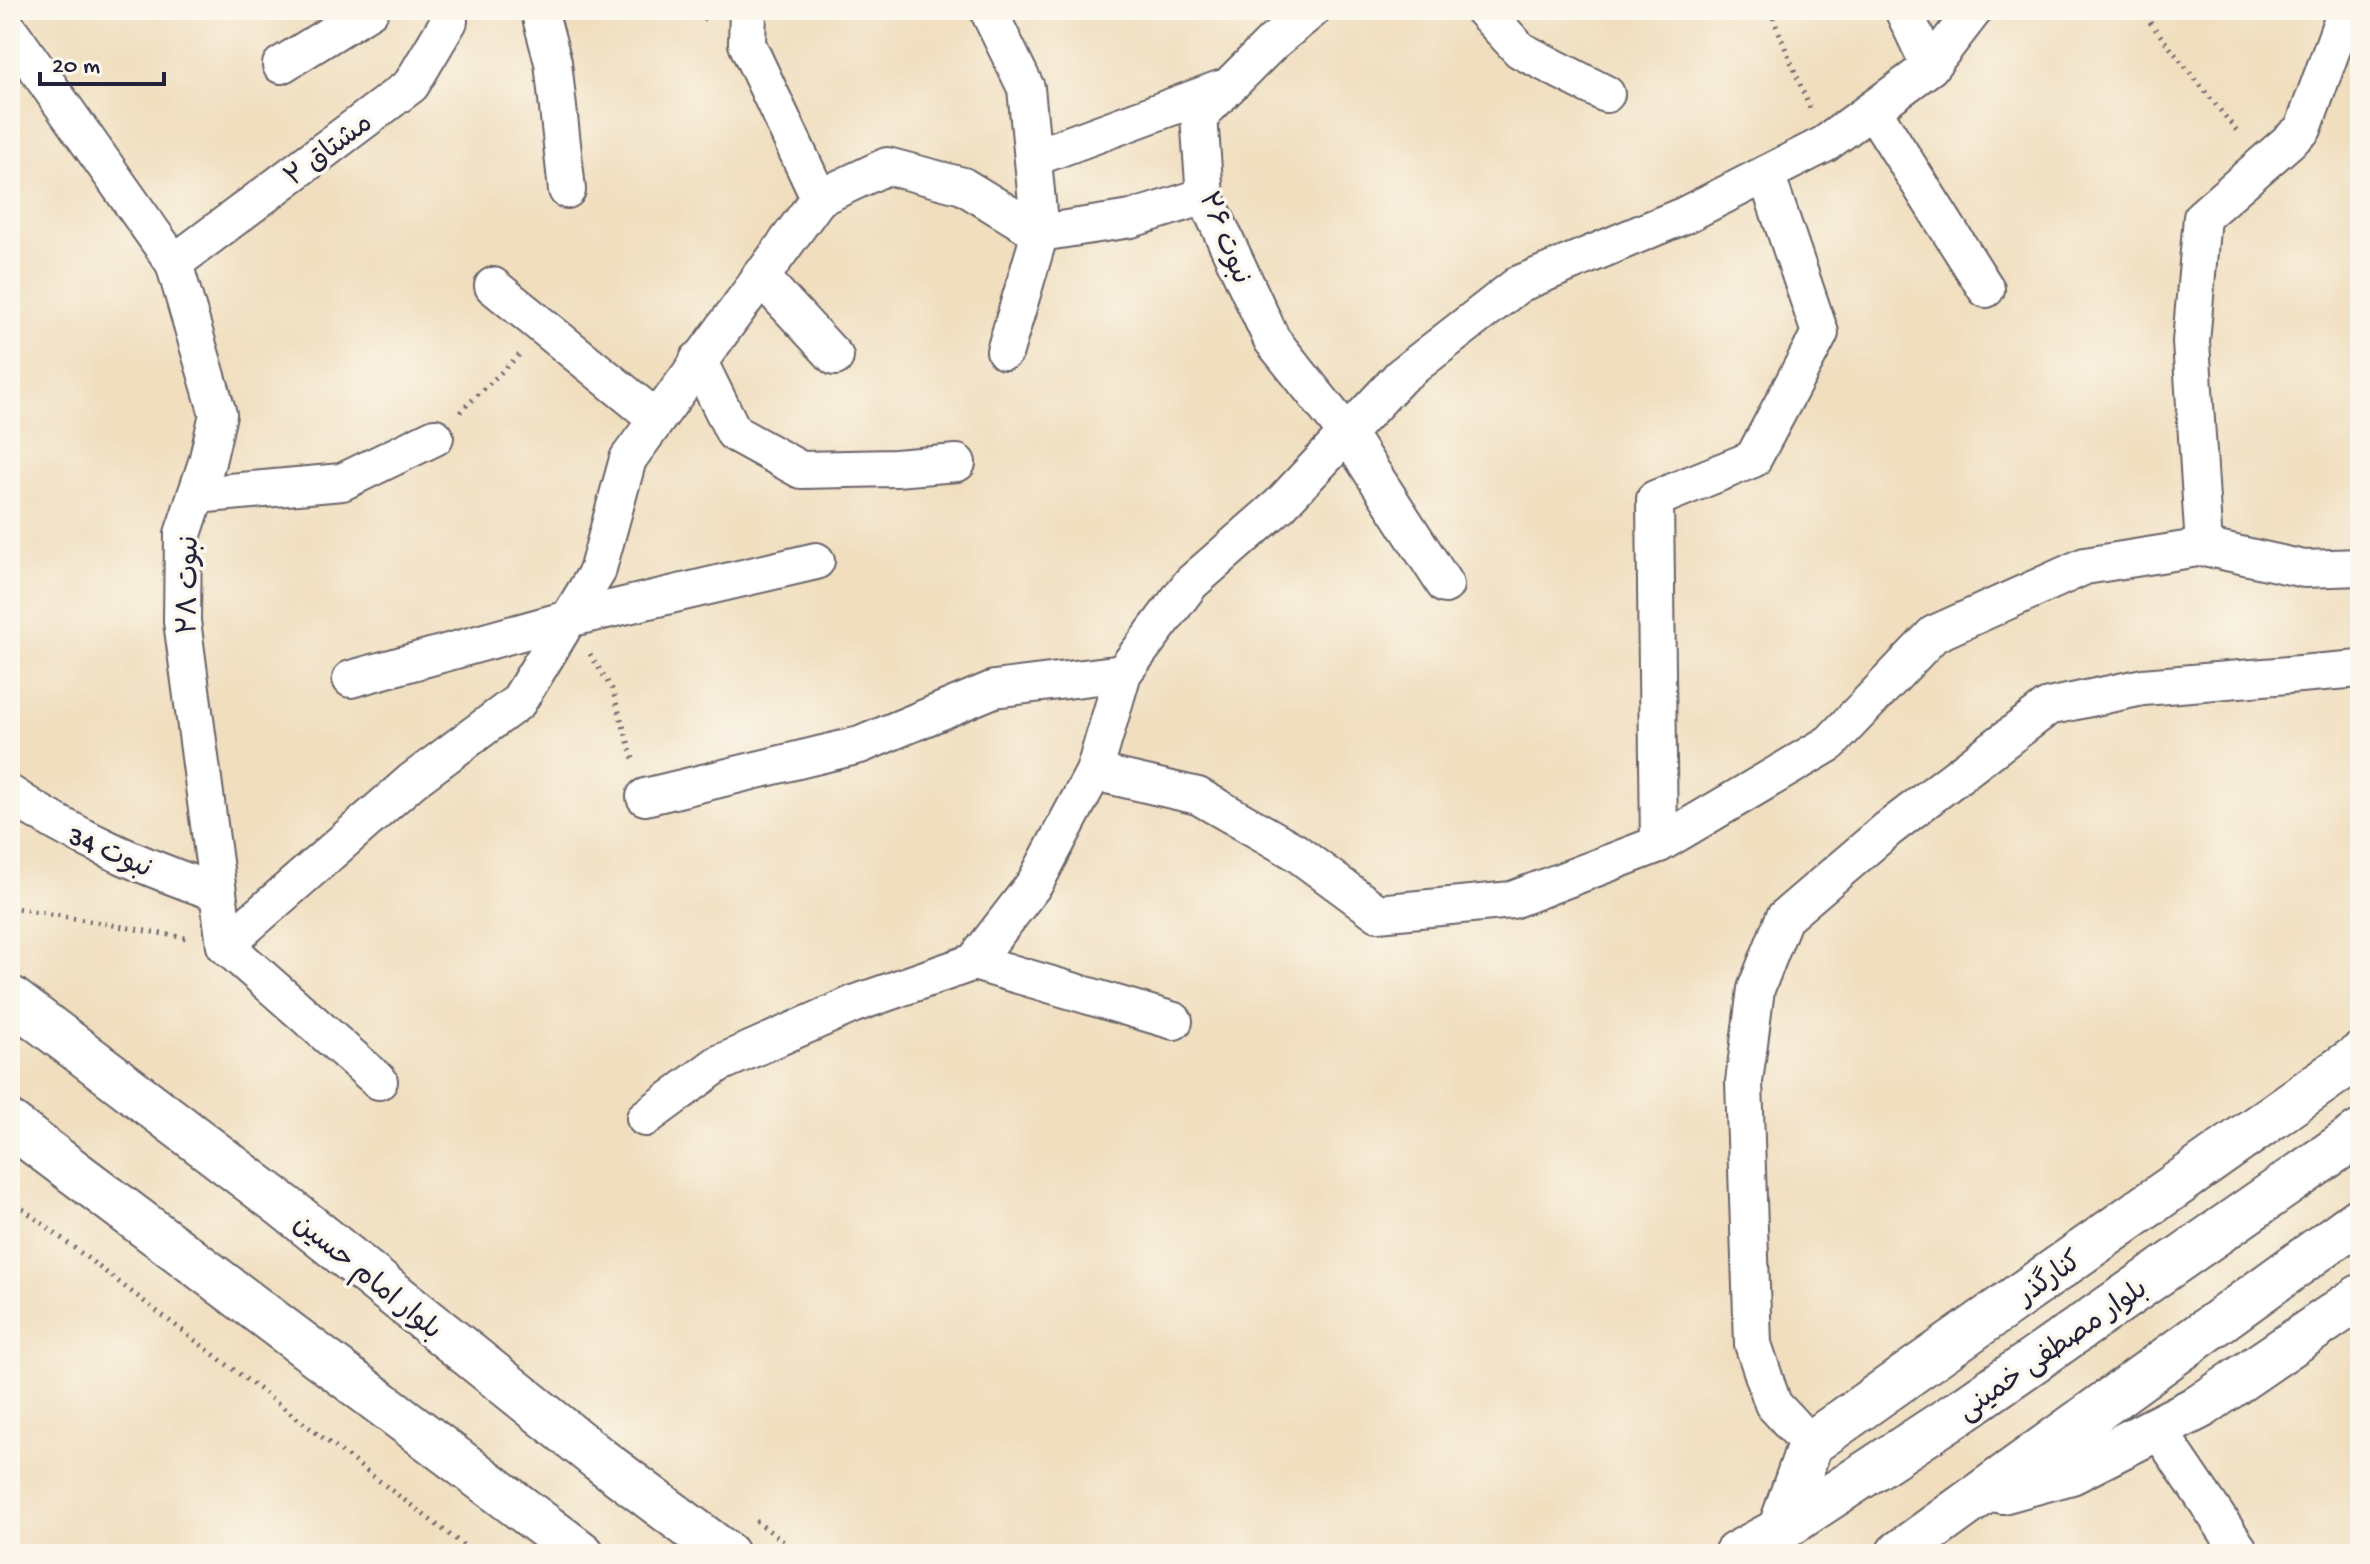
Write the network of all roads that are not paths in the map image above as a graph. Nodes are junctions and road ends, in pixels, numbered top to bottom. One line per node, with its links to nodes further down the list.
1 (370, 10): 12 (street)
2 (447, 10): 23 (street, مشتاق ۲)
3 (539, 10): 19 (street)
4 (748, 10): 21 (street)
5 (988, 10): 17 (street)
6 (1312, 10): 14 (street, نبوت ۲۶)
7 (1483, 10): 15 (street)
8 (1903, 10): 13 (street)
9 (1974, 10): 13 (street)
10 (2346, 10): 35 (street)
11 (10, 31): 23 (street, نبوت ۲۸)
12 (281, 65)
13 (1930, 67): 16 (street)
14 (1229, 86): 17 (street); 20 (street, نبوت ۲۶)
15 (1606, 94)
16 (1873, 110): 18 (street); 26 (street)
17 (1033, 158): 22 (street)
18 (1766, 174): 31 (street); 46 (street)
19 (567, 190)
20 (1205, 196): 22 (street); 31 (street, نبوت ۲۶)
21 (819, 198): 22 (street); 24 (street)
22 (1040, 233): 27 (street)
23 (174, 263): 34 (street, نبوت ۲۸)
24 (760, 276): 28 (street); 29 (street)
25 (493, 286): 30 (street)
26 (1986, 289)
27 (1005, 351)
28 (835, 357)
29 (698, 360): 30 (street); 33 (street)
30 (657, 419): 39 (street)
31 (1348, 435): 38 (street, نبوت ۲۶); 41 (street)
32 (435, 437): 34 (street)
33 (957, 463)
34 (196, 495): 47 (street, نبوت ۲۸)
35 (2204, 547): 37 (street); 46 (street)
36 (816, 561): 39 (street)
37 (2360, 567)
38 (1445, 585)
39 (568, 619): 42 (street); 48 (street)
40 (2360, 669): 60 (street)
41 (1123, 673): 43 (street); 45 (street)
42 (351, 679)
43 (1094, 772): 46 (street); 49 (street)
44 (10, 794): 47 (street, نبوت 34)
45 (645, 797)
46 (1659, 844)
47 (218, 893): 48 (street, نبوت ۲۸)
48 (225, 945): 53 (street)
49 (974, 962): 51 (street); 54 (street)
50 (10, 998): 64 (main road, بلوار امام حسین)
51 (1174, 1021)
52 (2360, 1055): 60 (main road, کنارگذر)
53 (379, 1081)
54 (645, 1118)
55 (10, 1124): 63 (main road)
56 (2360, 1133): 62 (main road, بلوار مصطفی خمینی)
57 (2360, 1219): 61 (main road)
58 (2360, 1297): 59 (main road)
59 (2157, 1428): 61 (main road); 67 (street)
60 (1810, 1444): 62 (main road)
61 (1973, 1500): 66 (main road)
62 (1780, 1530): 65 (main road, بلوار مصطفی خمینی)
63 (582, 1554)
64 (726, 1554)
65 (1736, 1554)
66 (1898, 1554)
67 (2242, 1554)

